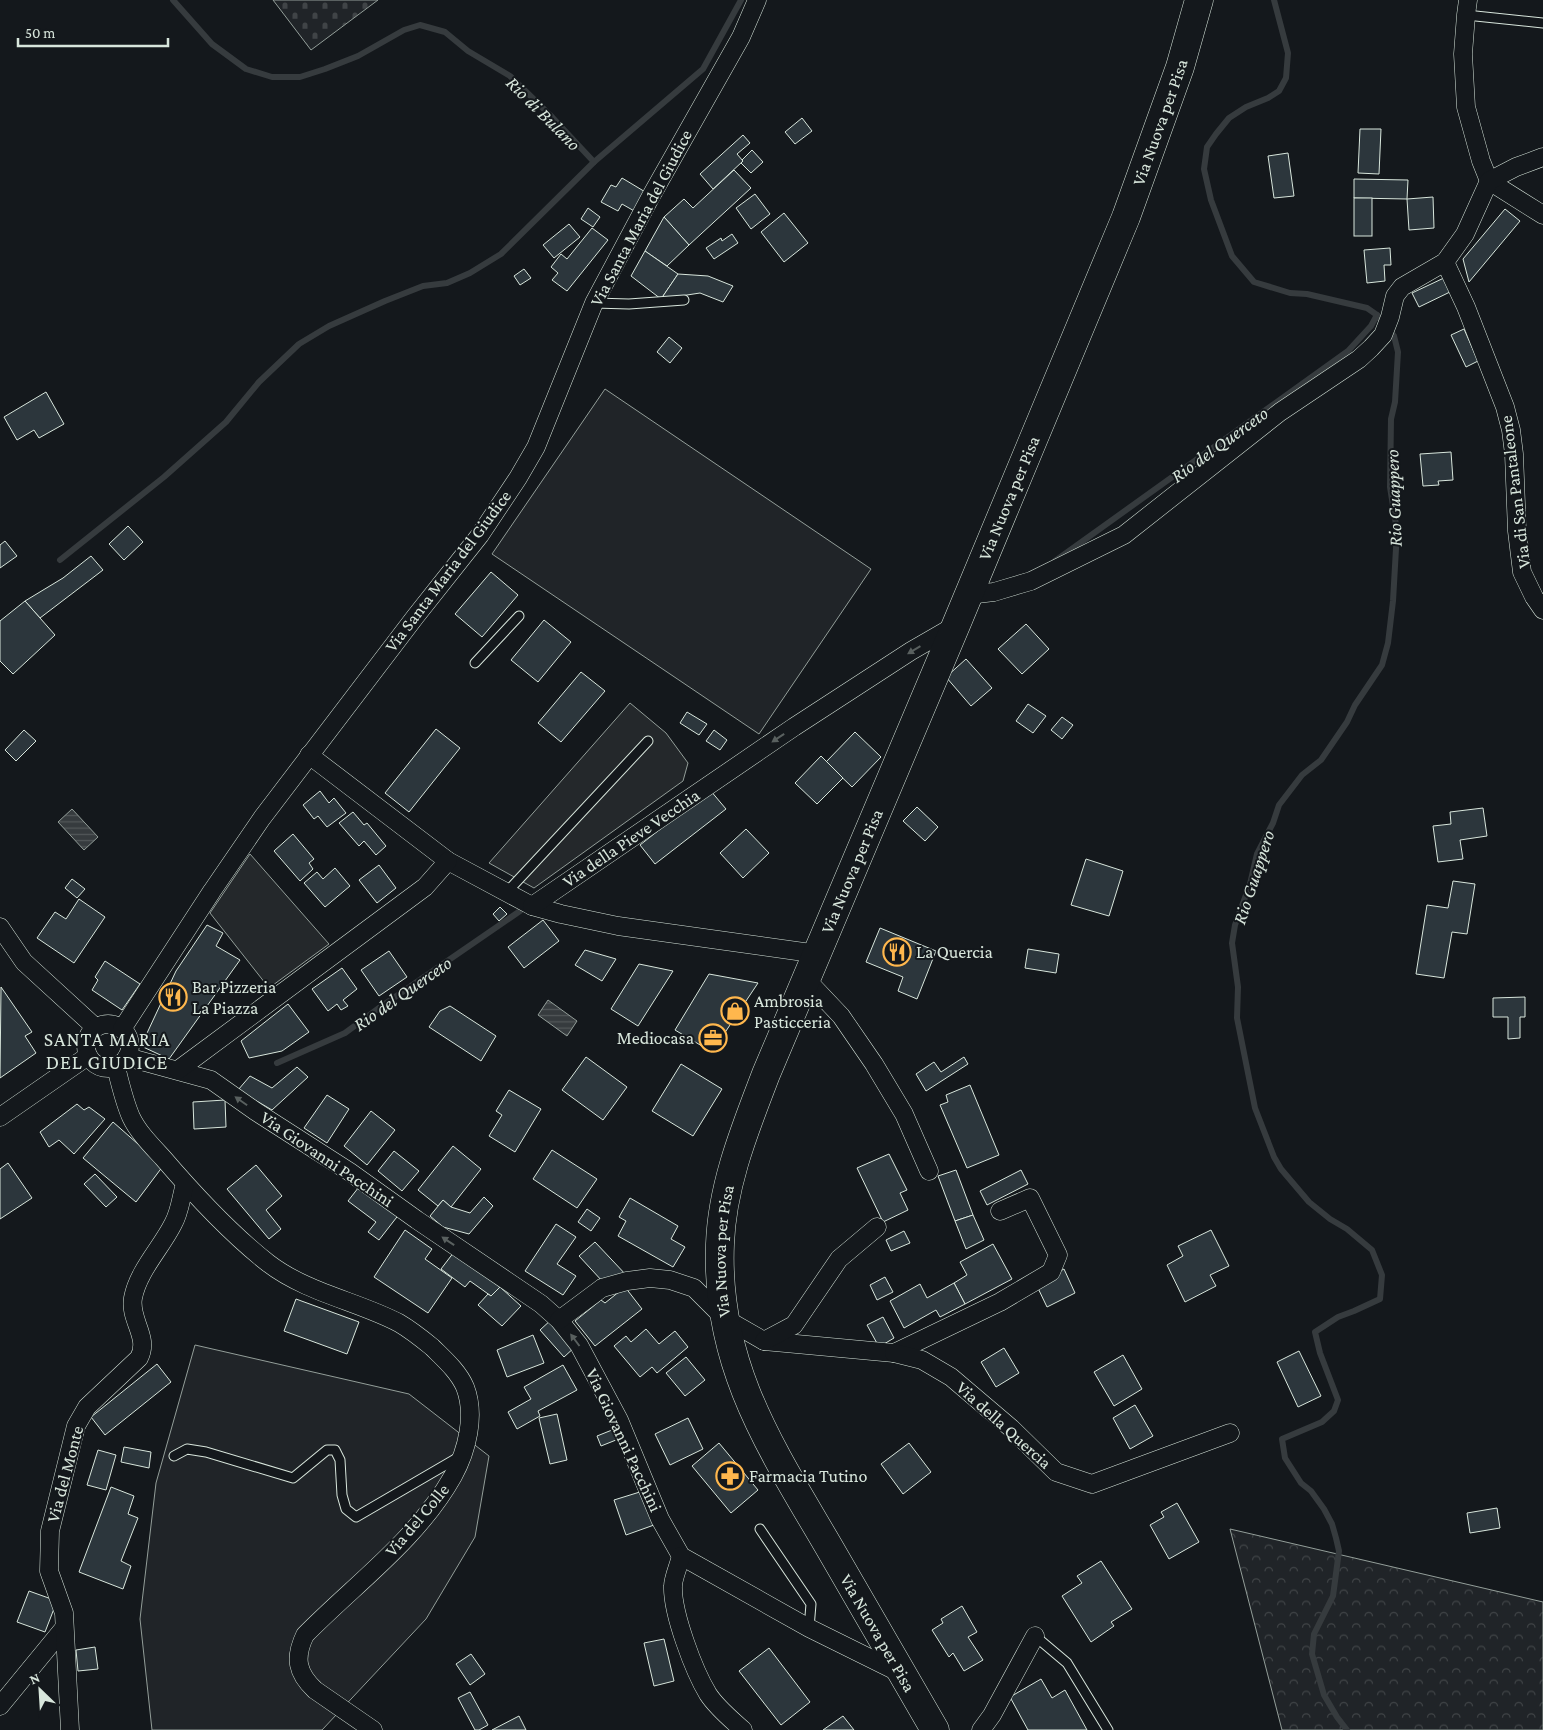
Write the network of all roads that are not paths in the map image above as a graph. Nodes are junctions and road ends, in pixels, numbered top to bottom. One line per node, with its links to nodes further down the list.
1 (757, 0): 10 (street, Via Santa Maria del Giudice)
2 (1199, 0): 11 (main road, Via Nuova per Pisa)
3 (1467, 7): 4 (lane); 6 (street)
4 (1543, 23)
5 (1543, 157): 6 (street)
6 (1489, 181): 7 (street); 8 (street)
7 (1543, 215)
8 (1445, 262): 11 (street); 12 (street, Via di San Pantaleone)
9 (684, 300): 10 (lane)
10 (594, 303): 17 (street, Via Santa Maria del Giudice)
11 (968, 594): 14 (main road, Via Nuova per Pisa)
12 (1543, 610)
13 (519, 616): 15 (lane)
14 (956, 625): 20 (street, Via della Pieve Vecchia, one-way to 20); 22 (main road, Via Nuova per Pisa)
15 (475, 663)
16 (648, 740): 19 (lane)
17 (310, 755): 18 (street); 25 (street, Via Santa Maria del Giudice)
18 (448, 861): 19 (street); 28 (street)
19 (506, 892): 20 (street)
20 (532, 906): 22 (street)
21 (0, 927): 24 (street)
22 (818, 954): 23 (main road, Via Nuova per Pisa)
23 (806, 979): 30 (street); 34 (main road, Via Nuova per Pisa)
24 (95, 1027): 25 (street); 26 (street)
25 (122, 1029): 27 (street)
26 (88, 1056): 27 (street); 29 (street)
27 (122, 1062): 28 (street, Via Giovanni Pacchini); 31 (street)
28 (178, 1070): 35 (street, Via Giovanni Pacchini, one-way to 28)
29 (0, 1117)
30 (930, 1171)
31 (185, 1184): 40 (street, Via del Colle); 43 (street, Via del Monte)
32 (1000, 1211): 37 (street)
33 (877, 1227): 36 (street)
34 (724, 1318): 35 (street, Via della Quercia); 36 (street, Via della Quercia); 46 (main road, Via Nuova per Pisa)
35 (559, 1320): 42 (street, Via Giovanni Pacchini, one-way to 35)
36 (764, 1342): 37 (street, Via della Quercia)
37 (894, 1353): 38 (street, Via della Quercia)
38 (1230, 1434)
39 (174, 1456): 40 (lane)
40 (462, 1456): 49 (street, Via del Colle)
41 (760, 1528): 44 (lane)
42 (681, 1556): 44 (street); 50 (street)
43 (64, 1628): 47 (street); 48 (street, Via del Monte)
44 (809, 1628): 46 (street)
45 (1035, 1636): 52 (street); 53 (lane)
46 (902, 1674): 51 (main road, Via Nuova per Pisa)
47 (0, 1706)
48 (70, 1730)
49 (373, 1730)
50 (743, 1730)
51 (935, 1730)
52 (981, 1730)
53 (1108, 1730)

